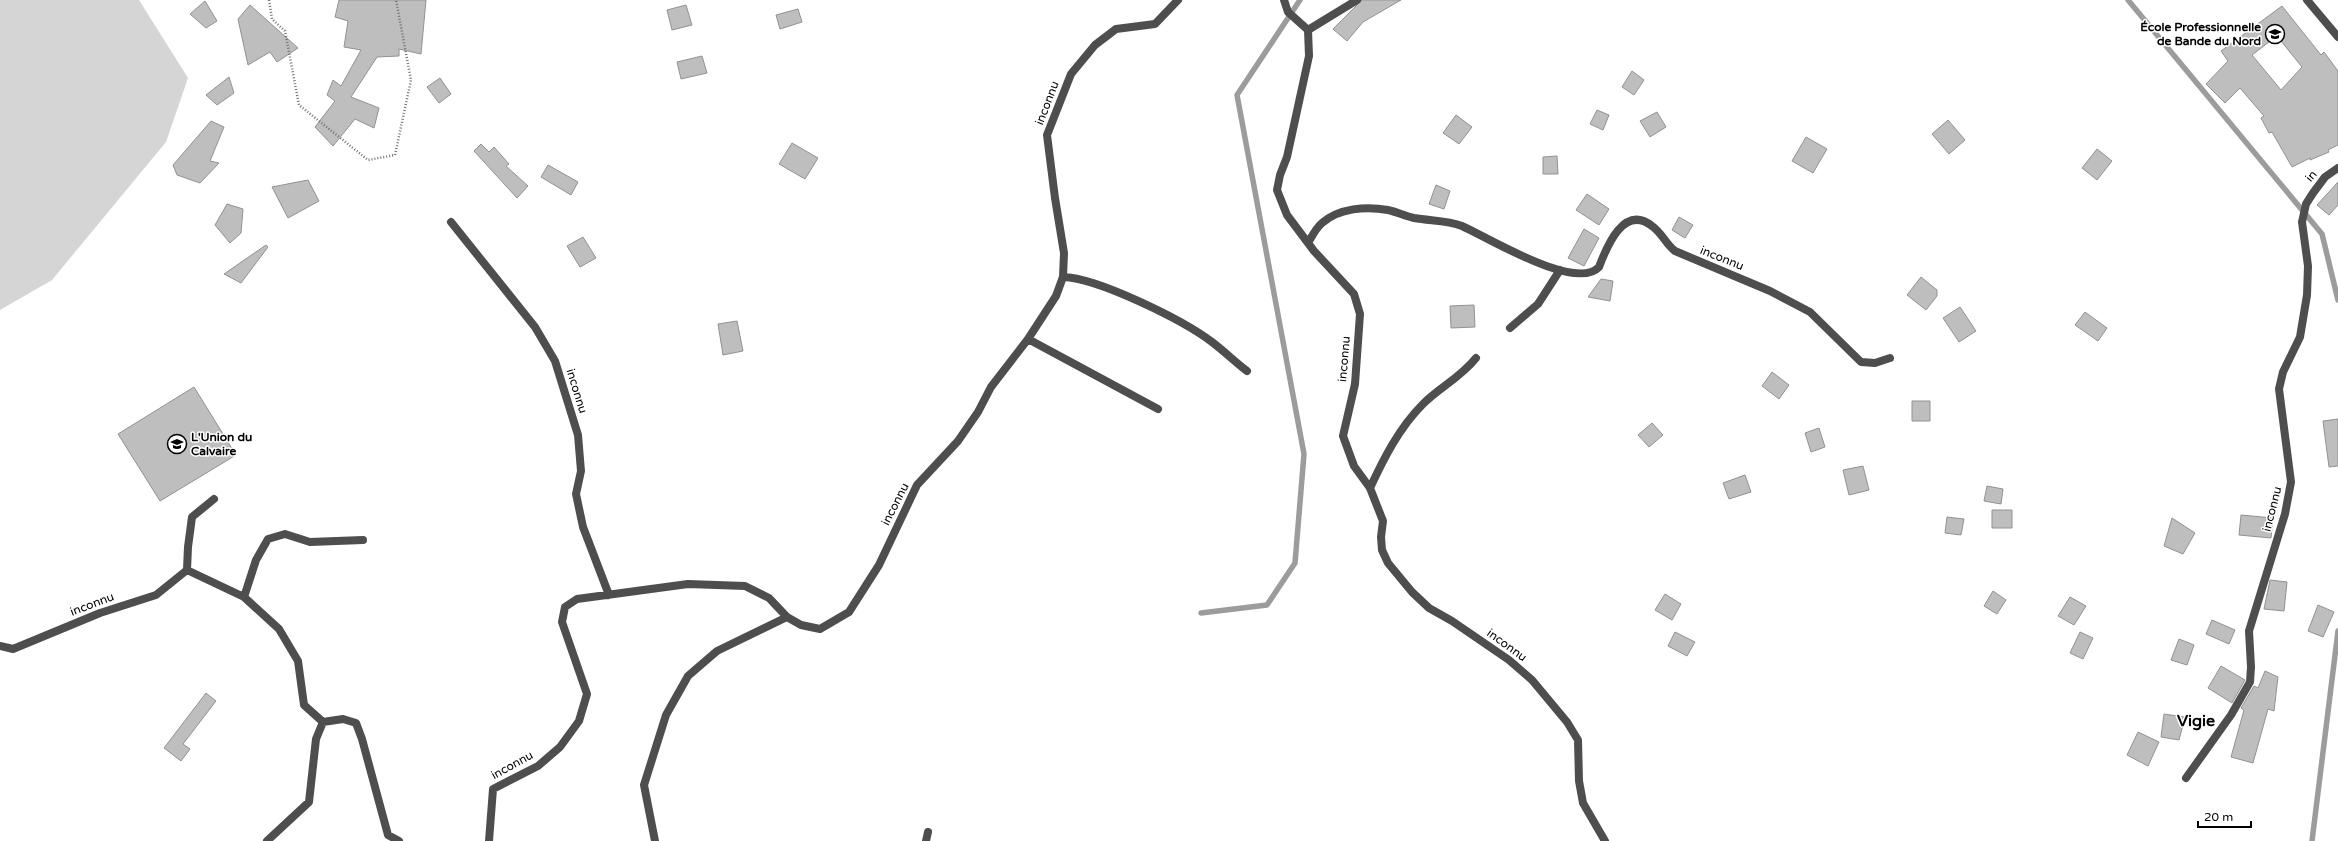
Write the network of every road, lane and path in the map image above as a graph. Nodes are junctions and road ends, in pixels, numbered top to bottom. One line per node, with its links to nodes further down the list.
1 (269, 0): 2 (path)
2 (396, 0)
3 (1178, 0): 14 (street, inconnu)
4 (1284, 0): 7 (street)
5 (1357, 0): 7 (street)
6 (2307, 0): 8 (street)
7 (1306, 28): 12 (street, inconnu)
8 (2338, 38)
9 (2338, 168): 10 (street, in)
10 (2306, 204): 30 (street, inconnu)
11 (451, 222): 25 (street, inconnu)
12 (1308, 243): 13 (street, inconnu); 21 (street, inconnu)
13 (1560, 270): 15 (street); 18 (street, inconnu)
14 (1063, 277): 16 (street, inconnu); 19 (street)
15 (1510, 328)
16 (1028, 339): 20 (street); 27 (street, inconnu)
17 (1476, 358): 21 (street)
18 (1890, 358)
19 (1247, 371)
20 (1158, 409)
21 (1370, 488): 37 (street, inconnu)
22 (214, 499): 24 (street)
23 (363, 540): 26 (street)
24 (187, 570): 26 (street); 28 (street, inconnu)
25 (609, 595): 27 (street, inconnu); 34 (street, inconnu)
26 (244, 597): 29 (street)
27 (787, 617): 35 (street)
28 (0, 646)
29 (324, 722): 32 (street); 33 (street)
30 (2186, 778)
31 (928, 832): 36 (street)
32 (267, 841)
33 (399, 841)
34 (489, 841)
35 (655, 841)
36 (926, 841)
37 (1605, 841)

